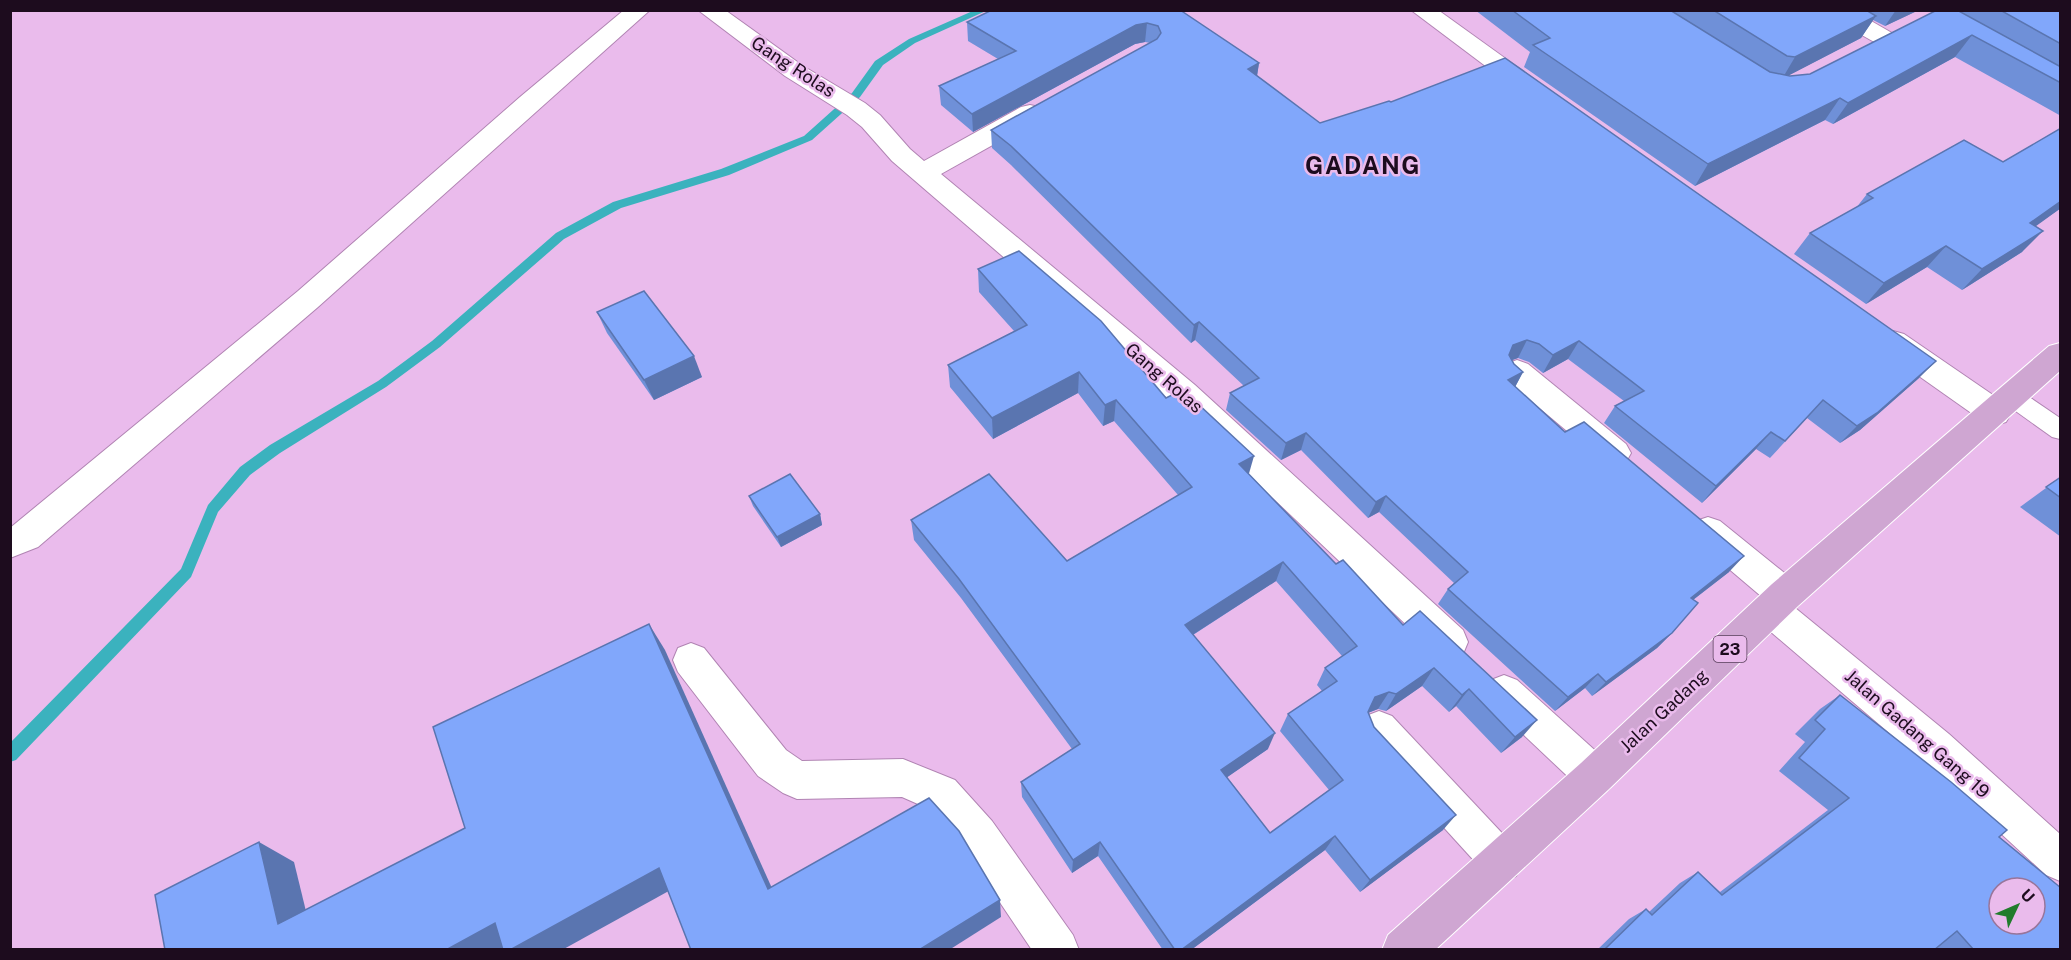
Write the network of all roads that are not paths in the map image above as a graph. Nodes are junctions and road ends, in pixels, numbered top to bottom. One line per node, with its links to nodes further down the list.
1 (639, 10): 16 (street)
2 (709, 10): 8 (street, Gang Rolas)
3 (1422, 10): 7 (street)
4 (1834, 10): 5 (street)
5 (1884, 39)
6 (1053, 100): 8 (street)
7 (1553, 104)
8 (923, 173): 20 (street, Gang Rolas)
9 (1874, 328): 12 (street)
10 (2061, 354): 12 (highway, Jalan Gadang / 23)
11 (1517, 372): 14 (street)
12 (2003, 405): 13 (lane); 17 (highway, Jalan Gadang / 23)
13 (2061, 430)
14 (1636, 471)
15 (1681, 508): 17 (street, Jalan Gadang Gang 19)
16 (10, 544)
17 (1778, 603): 20 (highway, Jalan Gadang / 23); 22 (street, Jalan Gadang Gang 19)
18 (691, 660): 23 (street)
19 (1379, 729): 21 (street)
20 (1595, 776): 21 (highway, Jalan Gadang / 23)
21 (1502, 861): 24 (highway, Jalan Gadang / 23)
22 (2061, 861)
23 (1058, 950)
24 (1403, 950)

